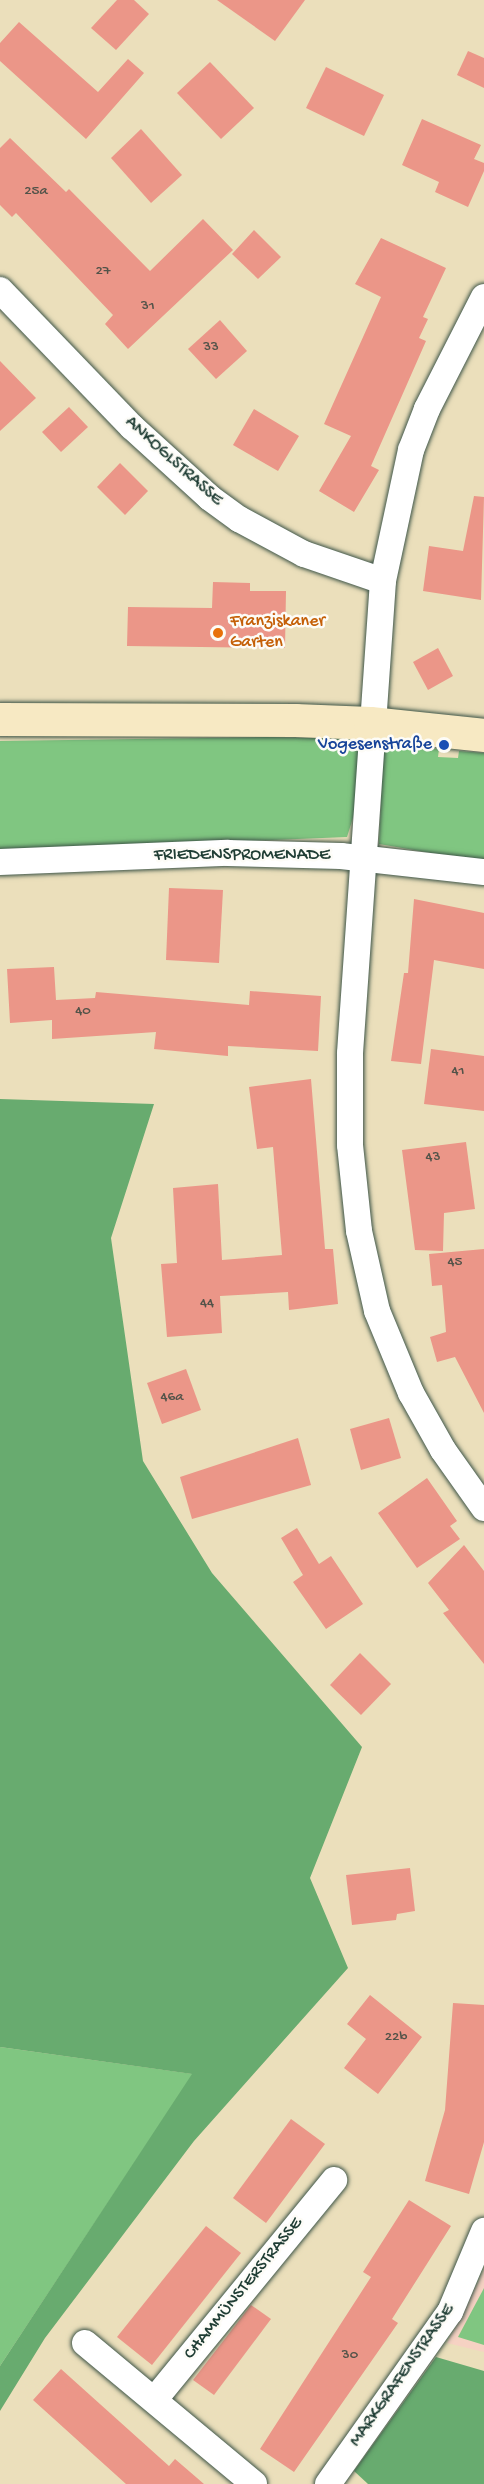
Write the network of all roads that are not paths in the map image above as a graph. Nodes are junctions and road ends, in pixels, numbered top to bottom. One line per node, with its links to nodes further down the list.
1 (0, 290): 3 (street, ANKOGLSTRASSE)
2 (484, 297): 3 (street)
3 (383, 581): 5 (street)
4 (0, 719): 5 (street)
5 (370, 723): 6 (street); 7 (street)
6 (484, 735)
7 (364, 856): 8 (street, FRIEDENSPROMENADE); 9 (street, FRIEDENSPROMENADE); 10 (street)
8 (0, 862)
9 (484, 873)
10 (484, 1508)
11 (334, 2180): 14 (street, CHAMMÜNSTERSTRASSE)
12 (484, 2231): 15 (street, MARKGRAFENSTRASSE)
13 (85, 2343): 14 (street)
14 (155, 2399): 16 (street)
15 (329, 2483)
16 (254, 2484)

